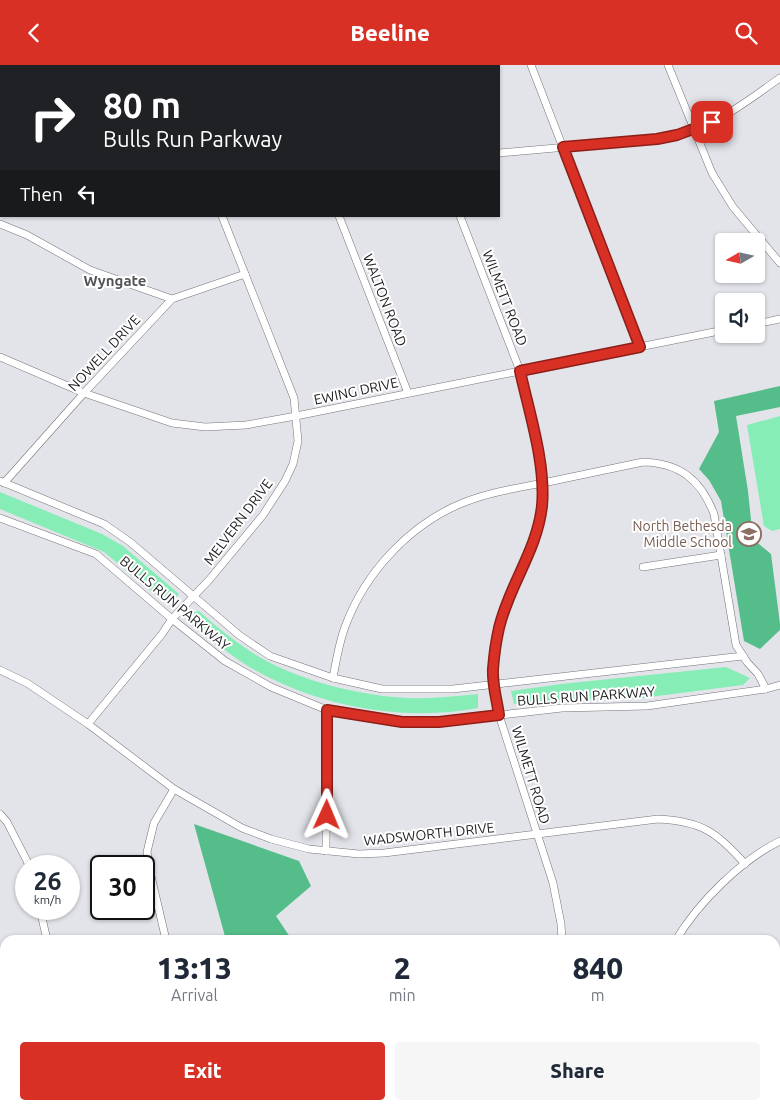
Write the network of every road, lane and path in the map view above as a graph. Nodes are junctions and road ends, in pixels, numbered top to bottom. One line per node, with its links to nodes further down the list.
1 (531, 65): 5 (street)
2 (668, 65): 4 (street)
3 (780, 78): 4 (street)
4 (693, 129): 5 (street); 11 (street)
5 (563, 147): 6 (street); 17 (street)
6 (500, 153)
7 (222, 217): 12 (street, MELVERN DRIVE)
8 (338, 217): 21 (street, WALTON ROAD)
9 (460, 217): 19 (street, WILMETT ROAD)
10 (0, 223): 13 (street)
11 (780, 263)
12 (245, 274): 13 (street, NOWELL DRIVE); 22 (street, MELVERN DRIVE)
13 (172, 299): 20 (street, NOWELL DRIVE)
14 (780, 319): 15 (street)
15 (765, 322)
16 (715, 332): 17 (street, EWING DRIVE)
17 (640, 347): 19 (street, EWING DRIVE)
18 (0, 357): 20 (street, EWING DRIVE)
19 (520, 371): 21 (street, EWING DRIVE); 24 (street, WILMETT ROAD)
20 (84, 393): 22 (street, EWING DRIVE); 23 (street, NOWELL DRIVE)
21 (408, 393): 22 (street, EWING DRIVE)
22 (296, 417): 28 (street, MELVERN DRIVE)
23 (2, 482): 28 (street, BULLS RUN PARKWAY)
24 (542, 483): 26 (street); 32 (street); 33 (street, WILMETT ROAD)
25 (0, 518): 29 (street, BULLS RUN PARKWAY)
26 (721, 555): 27 (street); 30 (street)
27 (642, 567)
28 (194, 596): 29 (street, MELVERN DRIVE); 32 (street, BULLS RUN PARKWAY)
29 (172, 619): 36 (street, BULLS RUN PARKWAY); 38 (street, MELVERN DRIVE)
30 (743, 656): 33 (street, BULLS RUN PARKWAY); 35 (street)
31 (0, 669): 38 (street, WADSWORTH DRIVE)
32 (333, 678): 33 (street, BULLS RUN PARKWAY)
33 (494, 684): 37 (street, WILMETT ROAD)
34 (780, 685): 35 (street, BULLS RUN PARKWAY)
35 (766, 689): 37 (street, BULLS RUN PARKWAY)
36 (327, 710): 37 (street, BULLS RUN PARKWAY); 43 (street)
37 (499, 715): 41 (street, WILMETT ROAD)
38 (88, 724): 39 (street, WADSWORTH DRIVE)
39 (174, 789): 43 (street, WADSWORTH DRIVE); 48 (street)
40 (0, 814): 44 (street)
41 (537, 834): 43 (street, WADSWORTH DRIVE); 45 (street, WADSWORTH DRIVE); 49 (street, WILMETT ROAD)
42 (780, 841): 45 (street)
43 (326, 851)
44 (25, 855)
45 (745, 864): 50 (street)
46 (42, 920): 47 (street)
47 (46, 935)
48 (165, 935)
49 (562, 935)
50 (679, 935)
51 (493, 1110): 52 (street)
52 (520, 1110)

